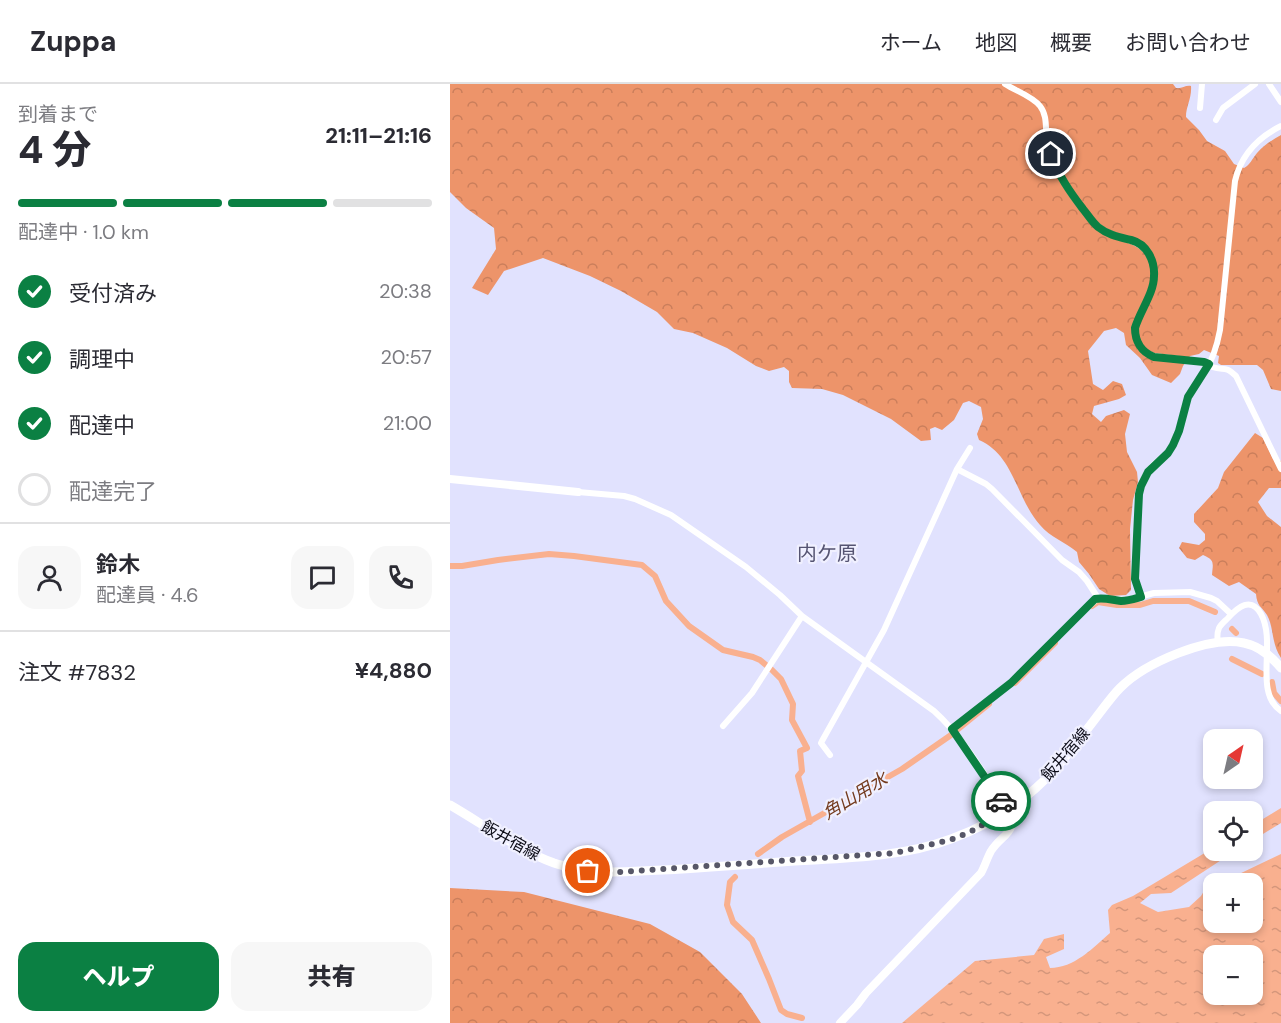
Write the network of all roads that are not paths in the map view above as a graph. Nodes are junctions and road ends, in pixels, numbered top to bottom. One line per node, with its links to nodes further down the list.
1 (1005, 84): 9 (street)
2 (1202, 84): 6 (street)
3 (1256, 84): 7 (street)
4 (1269, 84): 5 (street)
5 (1281, 102)
6 (1200, 108)
7 (1216, 120)
8 (1281, 126): 9 (street)
9 (1209, 364): 12 (street); 15 (street)
10 (970, 448): 11 (street)
11 (957, 469): 16 (street); 20 (street)
12 (1281, 469)
13 (450, 479): 14 (street)
14 (578, 492): 18 (street)
15 (1141, 597): 16 (street); 17 (street)
16 (1098, 598): 24 (street)
17 (1231, 614): 19 (street); 22 (street)
18 (802, 616): 20 (street); 23 (street)
19 (1218, 642): 21 (main road, 飯井宿線); 27 (main road, 飯井宿線)
20 (866, 662): 24 (street); 25 (street)
21 (1278, 664)
22 (1281, 711)
23 (723, 726)
24 (952, 729): 27 (street)
25 (830, 755)
26 (450, 805): 27 (main road, 飯井宿線)
27 (1008, 810): 28 (street)
28 (840, 1023)

